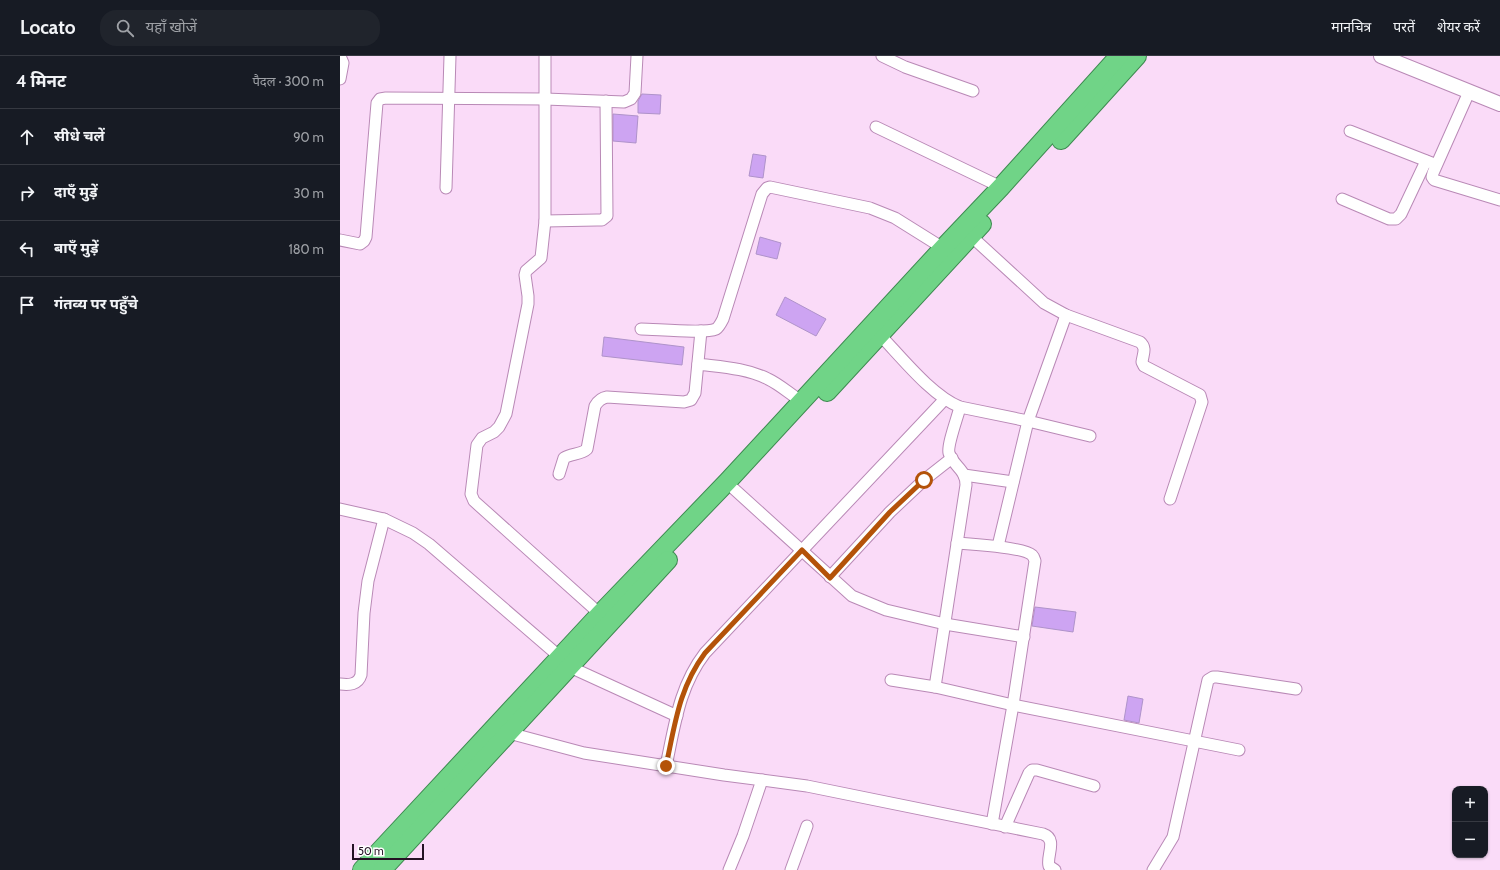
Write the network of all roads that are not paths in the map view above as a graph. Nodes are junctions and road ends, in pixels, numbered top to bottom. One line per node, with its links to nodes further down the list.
1 (340, 56): 9 (street)
2 (450, 56): 12 (street)
3 (545, 56): 13 (street)
4 (637, 56): 14 (street)
5 (882, 56): 10 (street)
6 (1119, 56): 20 (highway)
7 (1137, 56): 25 (highway)
8 (1381, 56): 11 (street)
9 (340, 79)
10 (973, 91)
11 (1469, 92): 15 (street); 19 (street)
12 (448, 99): 13 (street); 21 (street); 26 (street)
13 (545, 99): 14 (street); 24 (street)
14 (606, 101): 24 (street)
15 (1500, 104)
16 (876, 127): 20 (street)
17 (1350, 131): 18 (street)
18 (1426, 161): 19 (street); 22 (street)
19 (1437, 164): 23 (street)
20 (1001, 187): 27 (highway)
21 (446, 188)
22 (1342, 199)
23 (1500, 200)
24 (544, 221): 50 (street)
25 (971, 236): 28 (street); 31 (highway)
26 (340, 240)
27 (943, 248): 30 (street); 34 (highway)
28 (1066, 315): 36 (street); 43 (street)
29 (641, 329): 30 (street)
30 (701, 331): 32 (street)
31 (880, 335): 33 (street); 42 (highway)
32 (698, 364): 34 (street); 39 (street)
33 (944, 400): 35 (street); 48 (street)
34 (801, 401): 50 (highway)
35 (960, 407): 36 (street); 38 (street)
36 (1028, 421): 37 (street); 41 (street)
37 (1090, 436)
38 (952, 458): 40 (street); 49 (street)
39 (559, 474)
40 (964, 474): 41 (street); 46 (street)
41 (1013, 482): 47 (street)
42 (734, 489): 48 (street); 53 (highway)
43 (1170, 499)
44 (340, 509): 45 (street)
45 (384, 519): 53 (street); 55 (street)
46 (957, 543): 47 (street); 51 (street)
47 (998, 546): 52 (street)
48 (802, 550): 49 (street); 59 (street)
49 (830, 578): 51 (street)
50 (600, 614): 53 (highway)
51 (945, 624): 52 (street); 56 (street)
52 (1024, 637): 58 (street)
53 (565, 662): 59 (street); 60 (highway); 69 (highway)
54 (892, 680): 56 (street)
55 (340, 684)
56 (935, 687): 58 (street)
57 (1296, 689): 61 (street)
58 (1014, 705): 61 (street); 66 (street)
59 (677, 716): 63 (street)
60 (509, 733): 63 (street); 70 (highway)
61 (1195, 741): 62 (street); 74 (street)
62 (1239, 750)
63 (666, 766): 64 (street)
64 (762, 780): 66 (street); 71 (street)
65 (1094, 786): 68 (street)
66 (992, 824): 68 (street)
67 (807, 826): 72 (street)
68 (1005, 827): 73 (street)
69 (362, 870)
70 (382, 870)
71 (729, 870)
72 (791, 870)
73 (1055, 870)
74 (1152, 870)

